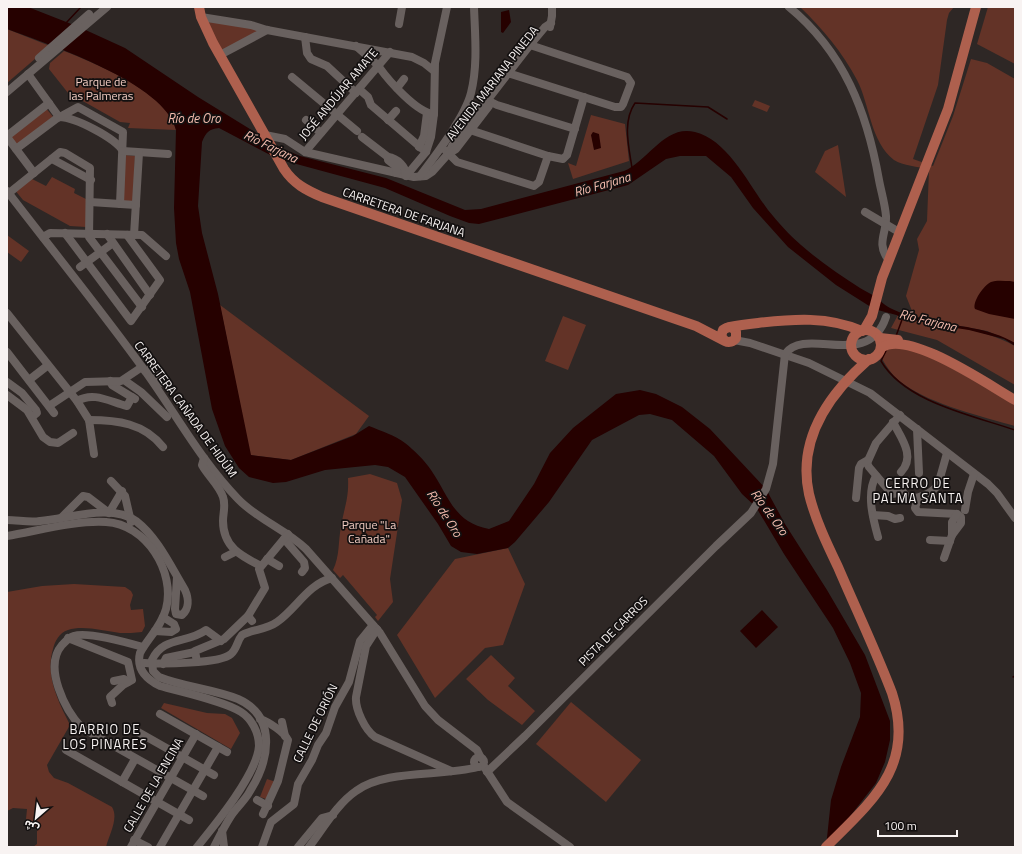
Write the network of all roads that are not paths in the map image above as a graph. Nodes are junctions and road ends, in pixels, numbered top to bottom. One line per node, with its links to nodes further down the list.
1 (98, 7): 11 (street)
2 (107, 7): 11 (street)
3 (402, 7): 12 (street)
4 (447, 7): 22 (street)
5 (474, 7): 34 (street)
6 (545, 7): 13 (street)
7 (552, 7): 13 (street, AVENIDA MARIANA PINEDA)
8 (789, 7): 68 (street)
9 (976, 7): 69 (main road)
10 (200, 12): 14 (street); 20 (main road, CARRETERA DE FARJANA)
11 (87, 20): 18 (street)
12 (399, 24)
13 (549, 24): 17 (street, AVENIDA MARIANA PINEDA)
14 (267, 30): 15 (street); 20 (street)
15 (306, 37): 16 (street); 29 (street)
16 (355, 46): 19 (street); 21 (street)
17 (532, 46): 24 (street, AVENIDA MARIANA PINEDA); 31 (street)
18 (53, 50): 23 (street); 27 (street)
19 (390, 52): 21 (street, JOSÉ ANDÚJAR AMATE); 22 (street)
20 (220, 55): 46 (main road, CARRETERA DE FARJANA)
21 (378, 67): 28 (street); 29 (street, JOSÉ ANDÚJAR AMATE)
22 (434, 71): 37 (street)
23 (28, 74): 30 (street); 33 (street)
24 (511, 74): 31 (street); 32 (street, AVENIDA MARIANA PINEDA)
25 (292, 77): 36 (street)
26 (404, 79): 28 (street)
27 (7, 86)
28 (397, 88): 37 (street)
29 (358, 91): 36 (street, JOSÉ ANDÚJAR AMATE); 41 (street)
30 (7, 92)
31 (584, 97): 43 (street)
32 (490, 101): 38 (street, AVENIDA MARIANA PINEDA); 42 (street, AVENIDA MARIANA PINEDA); 43 (street)
33 (49, 103): 39 (street); 45 (street)
34 (466, 107): 38 (street); 48 (street)
35 (396, 111): 41 (street)
36 (337, 114): 44 (street, JOSÉ ANDÚJAR AMATE); 58 (street)
37 (431, 114): 47 (street); 49 (street)
38 (476, 114): 42 (street, AVENIDA MARIANA PINEDA)
39 (59, 117): 50 (street); 51 (street); 51 (street)
40 (306, 120): 44 (street)
41 (388, 120): 49 (street)
42 (468, 129): 56 (street, AVENIDA MARIANA PINEDA); 57 (street)
43 (575, 129): 57 (street)
44 (321, 133): 53 (street, JOSÉ ANDÚJAR AMATE)
45 (7, 136): 50 (street)
46 (266, 137): 53 (street, AVENIDA MARIANA PINEDA); 87 (main road, CARRETERA DE FARJANA)
47 (431, 137): 48 (street); 54 (street)
48 (442, 145): 56 (street); 62 (street)
49 (419, 147): 54 (street)
50 (16, 149): 59 (street)
51 (123, 151): 52 (street); 65 (street)
52 (138, 152): 55 (street); 66 (street)
53 (305, 152): 60 (street, AVENIDA MARIANA PINEDA)
54 (426, 152): 61 (street)
55 (168, 154)
56 (448, 154): 57 (street); 62 (street, AVENIDA MARIANA PINEDA)
57 (548, 156)
58 (388, 157): 60 (street); 61 (street)
59 (34, 173): 63 (street); 64 (street)
60 (396, 173): 61 (street, AVENIDA MARIANA PINEDA)
61 (406, 176): 62 (street, AVENIDA MARIANA PINEDA)
62 (420, 176)
63 (8, 192): 74 (street, CARRETERA CAÑADA DE HIDÚM)
64 (90, 202): 65 (street); 71 (street)
65 (120, 204): 66 (street)
66 (136, 205): 73 (street)
67 (866, 212): 68 (street)
68 (886, 225): 69 (street); 78 (street)
69 (899, 232): 78 (main road)
70 (66, 233): 71 (street); 74 (street); 79 (street)
71 (88, 233): 72 (street); 76 (street)
72 (107, 234): 73 (street); 75 (street)
73 (131, 235): 77 (street); 80 (street)
74 (43, 237): 96 (street, CARRETERA CAÑADA DE HIDÚM)
75 (112, 243): 76 (street); 80 (street)
76 (100, 252): 79 (street); 81 (street)
77 (166, 256)
78 (888, 259): 83 (main road)
79 (84, 264): 81 (street)
80 (150, 295): 81 (street)
81 (142, 307)
82 (7, 313): 95 (street)
83 (872, 316): 86 (main road); 88 (main road)
84 (886, 317): 88 (street)
85 (847, 326): 86 (main road, CARRETERA DE FARJANA); 87 (main road, CARRETERA DE FARJANA); 89 (main road)
86 (863, 330): 88 (main road, CARRETERA DE FARJANA); 89 (main road)
87 (731, 334): 92 (street)
88 (878, 338): 89 (street); 90 (main road); 94 (main road)
89 (853, 341): 92 (street); 93 (main road)
90 (915, 345): 104 (main road); 106 (main road)
91 (7, 352): 98 (street)
92 (785, 354): 108 (street); 181 (street, PISTA DE CARROS)
93 (857, 356): 94 (main road); 97 (main road)
94 (869, 359): 97 (main road)
95 (47, 366): 98 (street); 103 (street)
96 (143, 369): 99 (street); 102 (street); 118 (street, CARRETERA CAÑADA DE HIDÚM)
97 (857, 371): 207 (main road)
98 (29, 380): 103 (street)
99 (124, 380): 100 (street); 110 (street)
100 (110, 381): 103 (street); 107 (street)
101 (7, 382): 109 (street)
102 (162, 383)
103 (69, 392): 107 (street)
104 (1015, 392)
105 (7, 395): 109 (street)
106 (1015, 400)
107 (77, 401): 111 (street)
108 (900, 415): 112 (street); 113 (street)
109 (32, 417): 114 (street)
110 (167, 417)
111 (89, 420): 115 (street); 117 (street)
112 (893, 422): 119 (street); 120 (street)
113 (916, 429): 116 (street); 121 (street)
114 (73, 433)
115 (163, 447)
116 (947, 453): 122 (street); 127 (street)
117 (94, 454)
118 (204, 458): 138 (street, CARRETERA CAÑADA DE HIDÚM); 142 (street)
119 (868, 460): 123 (street); 126 (street)
120 (901, 472)
121 (919, 473)
122 (974, 474): 128 (street); 134 (street)
123 (876, 476): 127 (street); 130 (street)
124 (111, 481): 125 (street)
125 (122, 491): 129 (street); 132 (street)
126 (856, 498)
127 (918, 498): 140 (street)
128 (965, 510)
129 (109, 513): 131 (street); 131 (street); 132 (street)
130 (873, 515): 133 (street); 139 (street)
131 (61, 518): 135 (street)
132 (131, 518): 136 (street); 149 (street)
133 (900, 518)
134 (1015, 518)
135 (7, 520)
136 (130, 529): 137 (street); 149 (street)
137 (7, 536)
138 (286, 536): 145 (street); 148 (street, CARRETERA CAÑADA DE HIDÚM); 150 (street)
139 (878, 537)
140 (951, 538): 141 (street); 144 (street)
141 (930, 540)
142 (236, 554): 143 (street); 146 (street)
143 (225, 557)
144 (944, 558)
145 (267, 559): 146 (street); 147 (street)
146 (261, 566): 158 (street)
147 (279, 566)
148 (322, 567): 152 (street, CARRETERA CAÑADA DE HIDÚM); 153 (street)
149 (166, 568): 151 (street); 154 (street)
150 (302, 572)
151 (177, 577)
152 (332, 578): 153 (street); 155 (street, CARRETERA CAÑADA DE HIDÚM)
153 (318, 583): 163 (street)
154 (163, 617): 156 (street); 156 (street)
155 (375, 627): 159 (street); 162 (street, CALLE DE ORIÓN); 181 (street, CARRETERA CAÑADA DE HIDÚM)
156 (155, 631): 160 (street)
157 (68, 638): 160 (street); 167 (street); 180 (street)
158 (221, 641): 161 (street); 165 (street)
159 (366, 646): 162 (street); 183 (street)
160 (143, 647): 168 (street)
161 (195, 652): 163 (street); 164 (street)
162 (354, 661): 203 (street, CALLE DE ORIÓN)
163 (197, 662): 164 (street)
164 (163, 664): 165 (street)
165 (149, 665): 168 (street)
166 (114, 681): 167 (street)
167 (130, 681): 169 (street)
168 (203, 694): 171 (street); 200 (street)
169 (112, 703)
170 (160, 714): 174 (street)
171 (260, 719): 175 (street); 196 (street)
172 (282, 722): 175 (street)
173 (131, 728): 179 (street)
174 (196, 734): 176 (street); 179 (street, CALLE DE LA ENCINA)
175 (287, 736): 191 (street)
176 (218, 747): 178 (street); 182 (street)
177 (66, 750): 186 (street)
178 (227, 752)
179 (183, 757): 182 (street); 185 (street, CALLE DE LA ENCINA)
180 (135, 758): 185 (street); 186 (street)
181 (480, 764): 183 (street); 206 (street, CARRETERA CAÑADA DE HIDÚM)
182 (205, 770): 184 (street); 187 (street)
183 (453, 771): 194 (street)
184 (214, 775)
185 (170, 778): 187 (street); 190 (street, CALLE DE LA ENCINA)
186 (122, 782): 190 (street)
187 (192, 791): 188 (street); 192 (street)
188 (202, 796)
189 (257, 800): 191 (street)
190 (156, 802): 192 (street); 197 (street, CALLE DE LA ENCINA)
191 (268, 806): 193 (street)
192 (178, 814): 195 (street); 199 (street)
193 (264, 814)
194 (333, 815): 204 (street); 205 (street)
195 (188, 820)
196 (222, 831): 201 (street); 202 (street)
197 (132, 843): 198 (street)
198 (148, 847)
199 (160, 847)
200 (197, 847)
201 (214, 847)
202 (224, 847)
203 (262, 847)
204 (298, 847)
205 (309, 847)
206 (570, 847)
207 (826, 847)

